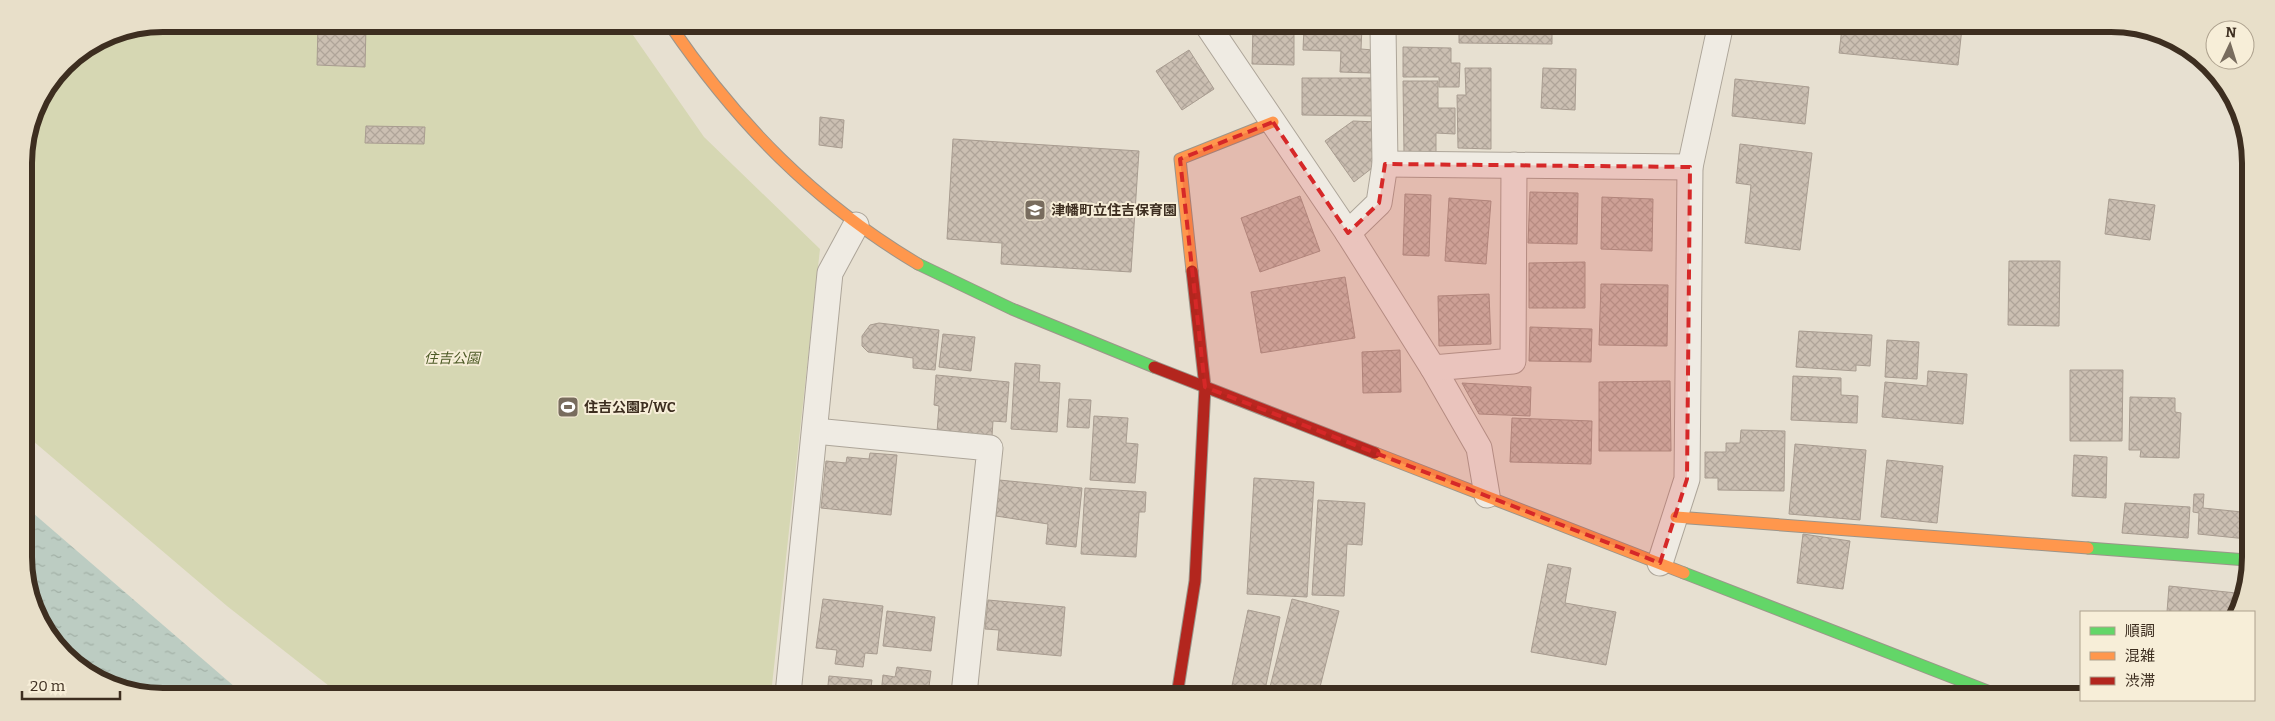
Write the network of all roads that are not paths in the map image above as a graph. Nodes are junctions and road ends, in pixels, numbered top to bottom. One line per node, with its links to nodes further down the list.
1 (675, 32): 9 (street)
2 (1212, 32): 5 (street)
3 (1383, 32): 6 (street)
4 (1719, 32): 8 (street)
5 (1273, 122): 10 (street); 12 (street)
6 (1385, 164): 7 (street); 10 (street)
7 (1514, 165): 8 (street); 11 (street)
8 (1690, 167): 15 (street)
9 (856, 225): 12 (street); 13 (street)
10 (1348, 233): 11 (street)
11 (1433, 368): 14 (street)
12 (1205, 387): 14 (street); 20 (street)
13 (815, 431): 18 (street); 19 (street)
14 (1486, 496): 17 (street)
15 (1676, 517): 16 (street); 17 (street)
16 (2242, 560)
17 (1660, 563): 21 (street)
18 (789, 688)
19 (965, 688)
20 (1178, 688)
21 (1980, 688)

